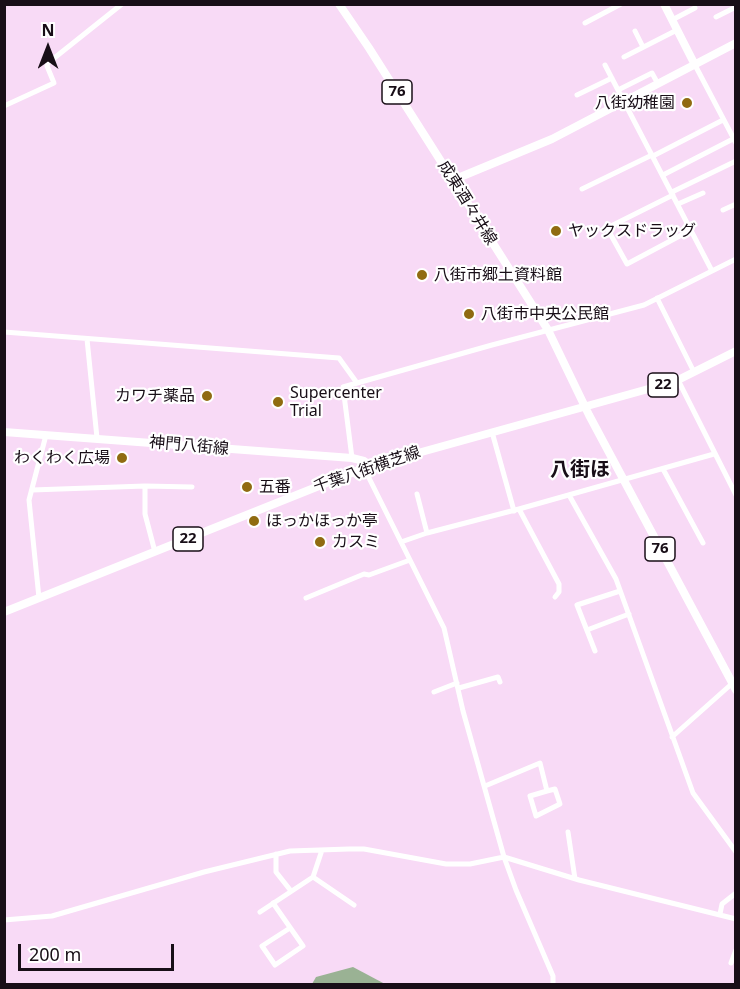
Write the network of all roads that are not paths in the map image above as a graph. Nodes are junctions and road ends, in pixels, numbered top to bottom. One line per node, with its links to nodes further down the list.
1 (122, 4): 22 (street)
2 (621, 4): 9 (street)
3 (664, 4): 8 (street)
4 (342, 6): 28 (main road, 成東酒々井線 / 76)
5 (735, 7): 7 (street)
6 (695, 8): 8 (street)
7 (716, 17)
8 (672, 20): 10 (street)
9 (585, 23)
10 (677, 30): 13 (street); 16 (street)
11 (635, 31): 13 (street)
12 (735, 43): 16 (street)
13 (643, 47): 14 (street)
14 (624, 57)
15 (605, 65): 17 (street)
16 (694, 65): 18 (street); 23 (street)
17 (612, 78): 19 (street); 20 (street)
18 (658, 84): 19 (street); 21 (street)
19 (618, 90): 21 (street)
20 (577, 95)
21 (624, 102): 25 (street); 28 (street)
22 (4, 106)
23 (723, 120): 24 (street); 25 (street)
24 (734, 141): 27 (street)
25 (652, 155): 27 (street); 29 (street)
26 (735, 161): 31 (street)
27 (663, 175): 31 (street)
28 (453, 180): 39 (main road, 成東酒々井線 / 76)
29 (582, 189)
30 (703, 193): 32 (street)
31 (672, 194): 32 (street); 35 (street)
32 (678, 204): 35 (street)
33 (735, 204): 34 (street)
34 (723, 210)
35 (691, 230): 37 (street)
36 (735, 259): 37 (street)
37 (712, 271): 38 (street)
38 (657, 298): 39 (street); 43 (street)
39 (548, 330): 45 (street); 46 (main road, 成東酒々井線 / 76)
40 (5, 332): 41 (street)
41 (87, 339): 45 (street); 50 (street)
42 (735, 351): 43 (main road, 千葉八街横芝線 / 22)
43 (694, 372): 44 (main road, 千葉八街横芝線 / 22)
44 (678, 380): 46 (main road, 千葉八街横芝線 / 22); 51 (street)
45 (357, 383): 52 (street)
46 (585, 407): 48 (main road, 千葉八街横芝線 / 22); 55 (main road, 76)
47 (4, 432): 49 (street, 神門八街線)
48 (492, 432): 53 (main road, 千葉八街横芝線 / 22); 62 (street)
49 (46, 435): 50 (street, 神門八街線); 58 (street)
50 (97, 438): 52 (street, 神門八街線)
51 (714, 454): 54 (street); 61 (street)
52 (352, 458): 53 (street, 神門八街線)
53 (368, 467): 64 (street); 66 (main road, 千葉八街横芝線 / 22)
54 (663, 469): 55 (street); 65 (street)
55 (623, 480): 60 (street); 77 (main road, 76)
56 (145, 486): 57 (street); 58 (street); 66 (street)
57 (192, 487)
58 (32, 490): 70 (street)
59 (417, 494): 63 (street)
60 (569, 495): 62 (street); 68 (street)
61 (735, 495)
62 (517, 510): 63 (street); 69 (street)
63 (427, 533): 64 (street)
64 (401, 542): 67 (street)
65 (703, 543)
66 (155, 552): 70 (main road, 千葉八街横芝線 / 22)
67 (410, 560): 71 (street); 78 (street)
68 (620, 591): 73 (street); 74 (street)
69 (555, 597)
70 (39, 598): 72 (main road, 千葉八街横芝線 / 22)
71 (306, 598)
72 (4, 612)
73 (629, 614): 74 (street); 80 (street)
74 (587, 630): 75 (street)
75 (595, 651)
76 (500, 682): 78 (street)
77 (734, 684): 80 (street)
78 (458, 686): 79 (street); 81 (street)
79 (434, 692)
80 (672, 737): 85 (street)
81 (484, 786): 82 (street); 87 (street)
82 (548, 791): 82 (street)
83 (568, 832): 89 (street)
84 (322, 850): 86 (street); 87 (street); 88 (street)
85 (735, 852)
86 (276, 854): 90 (street); 97 (street)
87 (504, 857): 89 (street); 101 (street)
88 (313, 877): 90 (street); 93 (street)
89 (575, 879): 95 (street)
90 (291, 891): 92 (street)
91 (735, 893): 95 (street)
92 (273, 903): 94 (street); 98 (street)
93 (354, 905)
94 (260, 912)
95 (720, 914): 96 (street)
96 (735, 920)
97 (4, 921)
98 (290, 927): 98 (street)
99 (735, 950): 100 (street)
100 (731, 963)
101 (553, 984)

